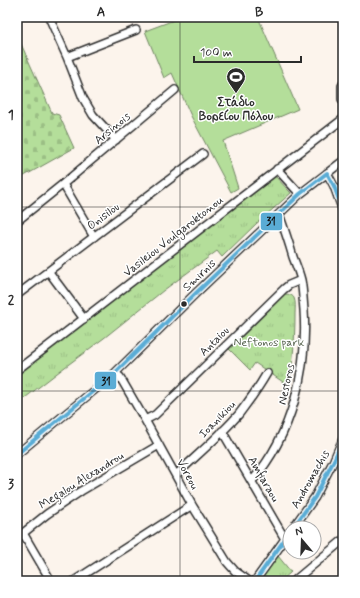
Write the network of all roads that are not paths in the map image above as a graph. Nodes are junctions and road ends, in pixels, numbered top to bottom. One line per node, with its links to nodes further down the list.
1 (48, 17): 3 (street)
2 (136, 30): 3 (street)
3 (67, 57): 8 (street)
4 (343, 84): 6 (street)
5 (175, 90): 8 (street, Arsinois)
6 (343, 101)
7 (343, 119): 11 (street, Vasileiou Voulgaroktonou)
8 (116, 140): 13 (street, Arsinois)
9 (203, 154): 18 (street, Onisilou)
10 (343, 161): 12 (street, Smirnis)
11 (277, 169): 14 (street); 22 (street, Vasileiou Voulgaroktonou)
12 (327, 173): 14 (street, Smirnis); 15 (street)
13 (63, 184): 17 (street, Arsinois); 18 (street)
14 (300, 194): 16 (street, Smirnis)
15 (343, 211)
16 (279, 214): 20 (street, Nestoros); 24 (street, Smirnis)
17 (17, 221)
18 (94, 237): 19 (street, Onisilou)
19 (49, 272): 21 (street, Onisilou); 22 (street)
20 (301, 280): 26 (street, Antaiou); 32 (street, Nestoros)
21 (17, 295)
22 (84, 319): 23 (street, Vasileiou Voulgaroktonou)
23 (17, 370)
24 (115, 373): 26 (street, Voreou); 30 (street, Smirnis)
25 (267, 373): 27 (street, Ioanikiou)
26 (145, 420): 29 (street, Voreou)
27 (222, 431): 31 (street, Ioanikiou); 32 (street, Amfiaraou)
28 (343, 439): 34 (street, Andromachis)
29 (159, 445): 31 (street, Voreou); 35 (street, Megalou Alexandrou)
30 (17, 454)
31 (176, 475): 33 (street, Voreou)
32 (252, 480): 36 (street, Amfiaraou)
33 (192, 505): 40 (street); 43 (street, Voreou)
34 (298, 520)
35 (23, 533): 37 (street, Megalou Alexandrou); 41 (street)
36 (282, 534)
37 (17, 538)
38 (343, 540): 45 (street)
39 (282, 543): 44 (street)
40 (83, 579): 42 (street)
41 (51, 581)
42 (74, 581)
43 (248, 581)
44 (255, 581)
45 (294, 581)

